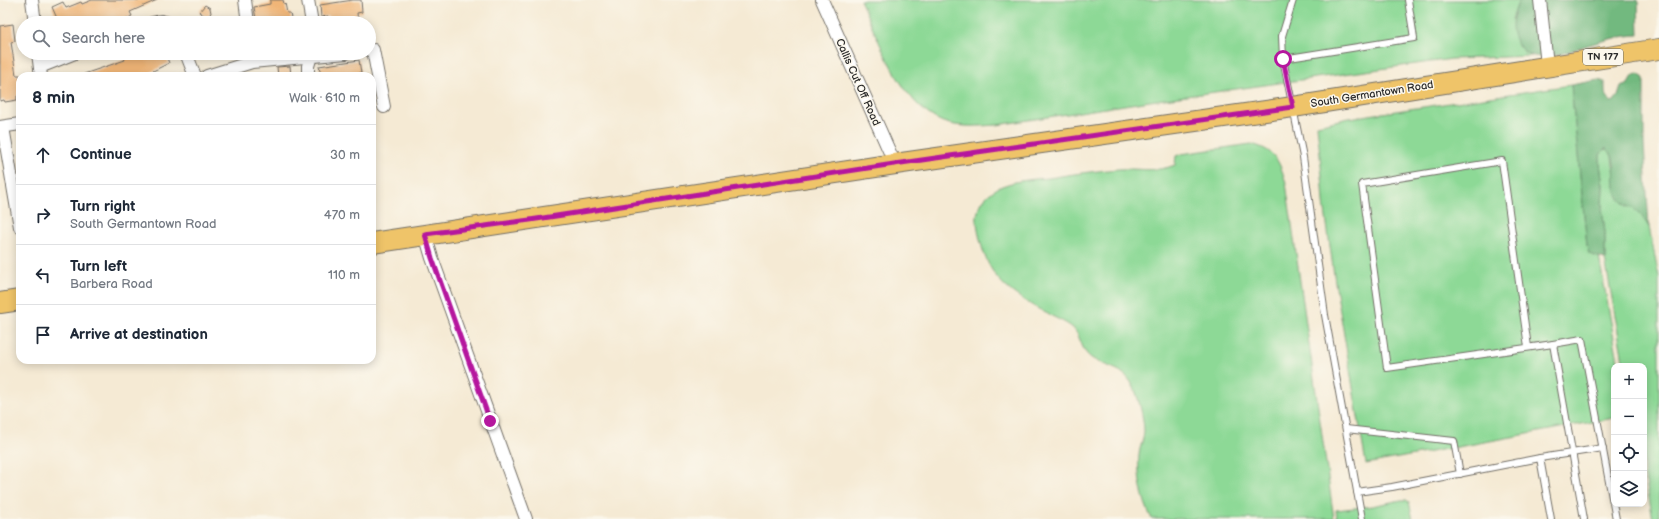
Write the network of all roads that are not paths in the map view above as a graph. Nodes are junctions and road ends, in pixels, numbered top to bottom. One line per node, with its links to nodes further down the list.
1 (32, 0): 8 (street)
2 (245, 0): 9 (street)
3 (308, 0): 10 (street)
4 (822, 0): 29 (street, Callis Cut Off Road)
5 (1293, 0): 12 (lane)
6 (1408, 0): 12 (lane)
7 (1540, 0): 20 (street)
8 (34, 16)
9 (247, 16)
10 (311, 16)
11 (1659, 48): 20 (main road, South Germantown Road / TN 177)
12 (1283, 59): 26 (lane)
13 (39, 60): 21 (street)
14 (61, 60): 21 (street)
15 (189, 60): 22 (street)
16 (276, 60): 19 (street)
17 (310, 60): 24 (street)
18 (375, 60): 25 (street)
19 (248, 64): 23 (street)
20 (1547, 66): 26 (main road, South Germantown Road / TN 177)
21 (40, 71)
22 (193, 72)
23 (220, 72)
24 (308, 72)
25 (384, 107)
26 (1293, 107): 29 (main road, South Germantown Road / TN 177); 37 (lane)
27 (16, 125): 28 (street)
28 (2, 127): 30 (street)
29 (894, 164): 31 (main road, South Germantown Road / TN 177)
30 (16, 205)
31 (425, 234): 32 (main road, South Germantown Road / TN 177); 43 (street)
32 (376, 242)
33 (16, 301): 34 (main road)
34 (0, 303)
35 (1553, 344): 36 (lane); 38 (lane); 39 (lane)
36 (1528, 348): 36 (lane)
37 (1346, 429): 41 (lane); 42 (lane)
38 (1603, 448): 39 (lane); 47 (lane)
39 (1573, 453): 40 (lane); 46 (lane)
40 (1540, 458): 41 (lane); 45 (lane)
41 (1460, 474): 42 (lane)
42 (1357, 492): 44 (lane)
43 (526, 519)
44 (1362, 519)
45 (1551, 519)
46 (1584, 519)
47 (1616, 519)

